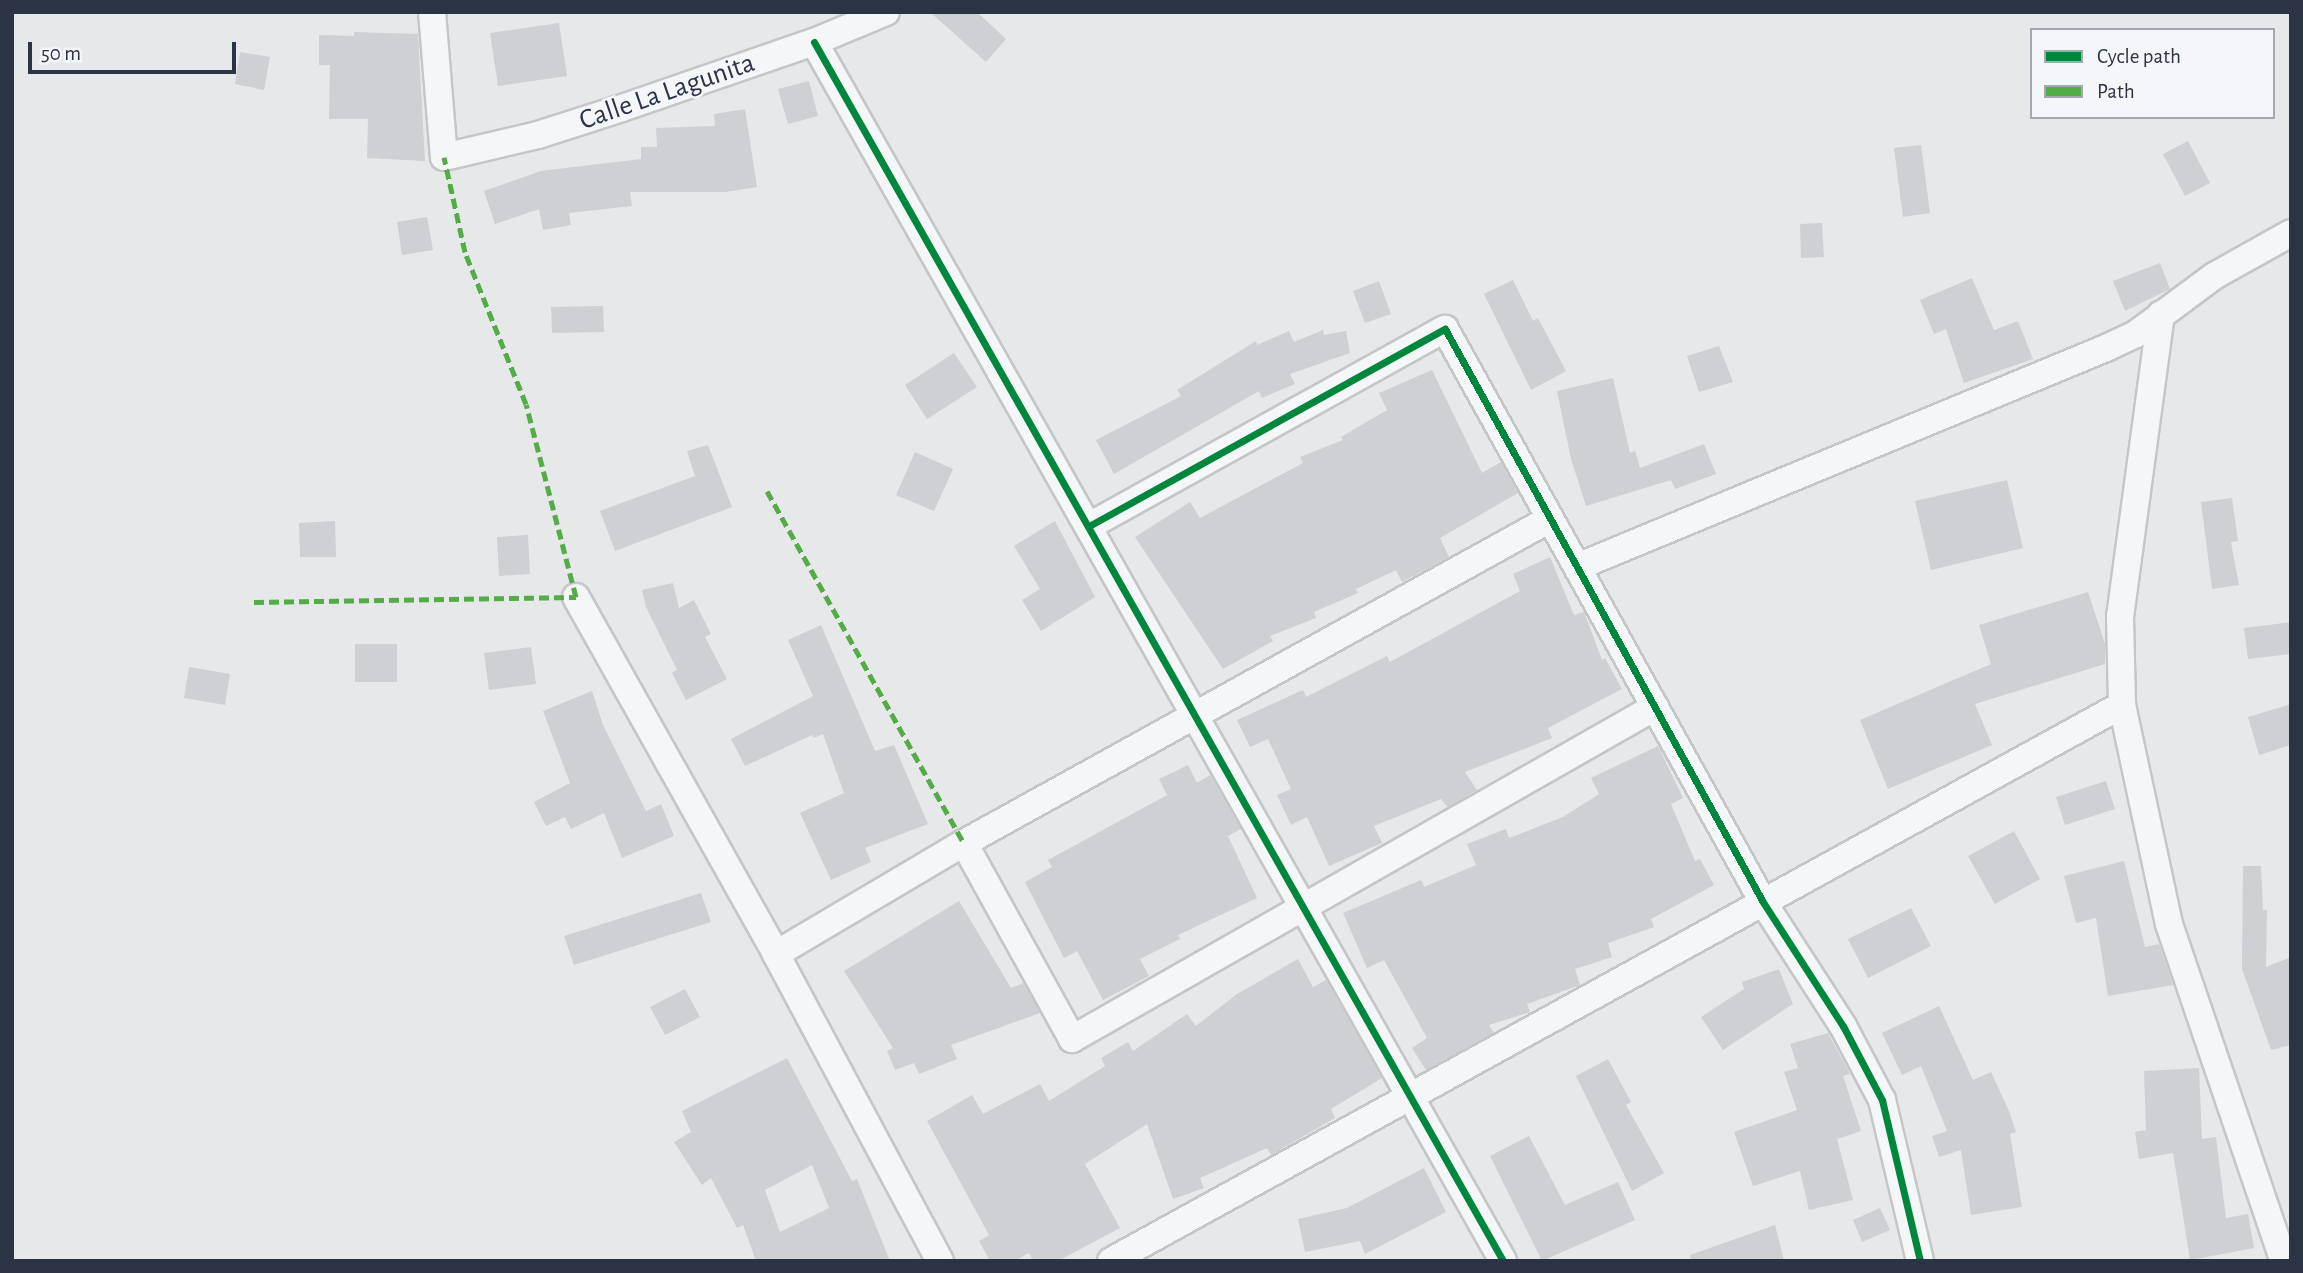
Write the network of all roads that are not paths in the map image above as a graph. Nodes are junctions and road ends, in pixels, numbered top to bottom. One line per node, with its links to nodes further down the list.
1 (432, 12): 3 (street, Calle La Lagunita)
2 (886, 12): 3 (street, Calle La Lagunita)
3 (814, 42): 7 (street)
4 (2291, 233): 5 (street)
5 (2161, 314): 8 (street); 10 (street)
6 (1550, 519): 7 (street); 8 (street); 12 (street)
7 (1089, 526): 12 (street)
8 (1577, 567): 11 (street)
9 (576, 597): 16 (street)
10 (2122, 705): 14 (street); 22 (street)
11 (1655, 707): 14 (street); 15 (street)
12 (1195, 715): 13 (street); 15 (street)
13 (964, 843): 15 (street); 16 (street)
14 (1763, 902): 17 (street); 21 (street)
15 (1302, 908): 17 (street)
16 (776, 954): 18 (street)
17 (1408, 1097): 19 (street); 20 (street)
18 (940, 1261)
19 (1111, 1261)
20 (1503, 1261)
21 (1920, 1261)
22 (2284, 1261)

